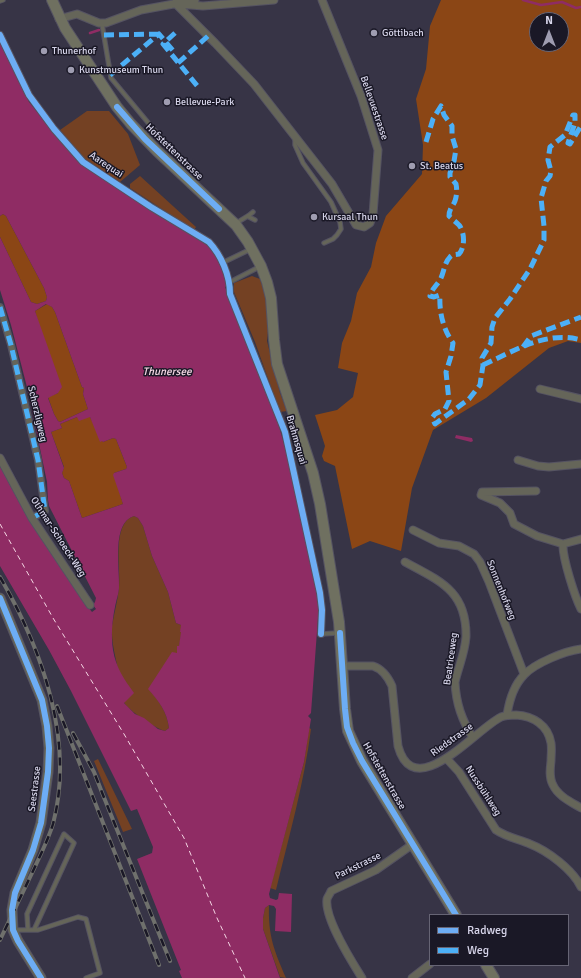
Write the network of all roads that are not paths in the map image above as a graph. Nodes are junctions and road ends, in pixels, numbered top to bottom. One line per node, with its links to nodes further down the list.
1 (52, 0): 6 (main road, Hofstettenstrasse)
2 (195, 0): 5 (street)
3 (274, 0): 5 (street)
4 (322, 0): 9 (street, Bellevuestrasse)
5 (175, 3): 7 (street); 9 (street, Bellevuestrasse)
6 (59, 18): 7 (street); 14 (main road, Hofstettenstrasse)
7 (102, 24): 10 (lane)
8 (0, 35): 17 (street, Aarequai)
9 (295, 136): 15 (lane, Bellevuestrasse)
10 (165, 143)
11 (254, 212): 12 (lane)
12 (249, 217): 13 (lane); 14 (lane)
13 (254, 220)
14 (236, 225): 16 (main road, Hofstettenstrasse)
15 (324, 243)
16 (252, 248): 17 (lane); 18 (main road, Hofstettenstrasse)
17 (221, 261): 19 (street, Brahmsquai)
18 (261, 266): 19 (lane); 35 (main road, Hofstettenstrasse)
19 (230, 282): 36 (street, Brahmsquai)
20 (0, 307): 27 (street, Scherzligweg)
21 (540, 389): 22 (street)
22 (581, 399)
23 (0, 458): 27 (street, Othmar-Schoeck-Weg)
24 (518, 460): 25 (street)
25 (581, 464)
26 (536, 491): 30 (street)
27 (32, 518): 33 (street, Othmar-Schoeck-Weg)
28 (413, 530): 39 (street, Sonnenhofweg)
29 (581, 539): 30 (street)
30 (563, 544): 34 (street)
31 (405, 562): 41 (street, Beatriceweg)
32 (0, 598): 47 (street, Seestrasse)
33 (90, 605)
34 (581, 609)
35 (340, 633): 36 (lane); 38 (main road, Hofstettenstrasse)
36 (321, 634)
37 (581, 649): 39 (street)
38 (342, 666): 42 (street, Riedstrasse); 44 (main road, Hofstettenstrasse)
39 (524, 674): 40 (street)
40 (507, 715): 41 (street, Riedstrasse); 43 (street)
41 (473, 738): 42 (street, Riedstrasse)
42 (446, 758): 45 (street, Nussbühlweg)
43 (581, 808)
44 (413, 844): 46 (main road, Hofstettenstrasse); 54 (street, Parkstrasse)
45 (581, 887)
46 (455, 914)
47 (13, 930): 48 (lane); 52 (street, Seestrasse)
48 (28, 930): 49 (lane); 49 (lane)
49 (34, 930): 53 (lane)
50 (429, 965): 55 (street)
51 (487, 966): 56 (main road)
52 (41, 978)
53 (86, 978)
54 (362, 978)
55 (412, 978)
56 (494, 978)

